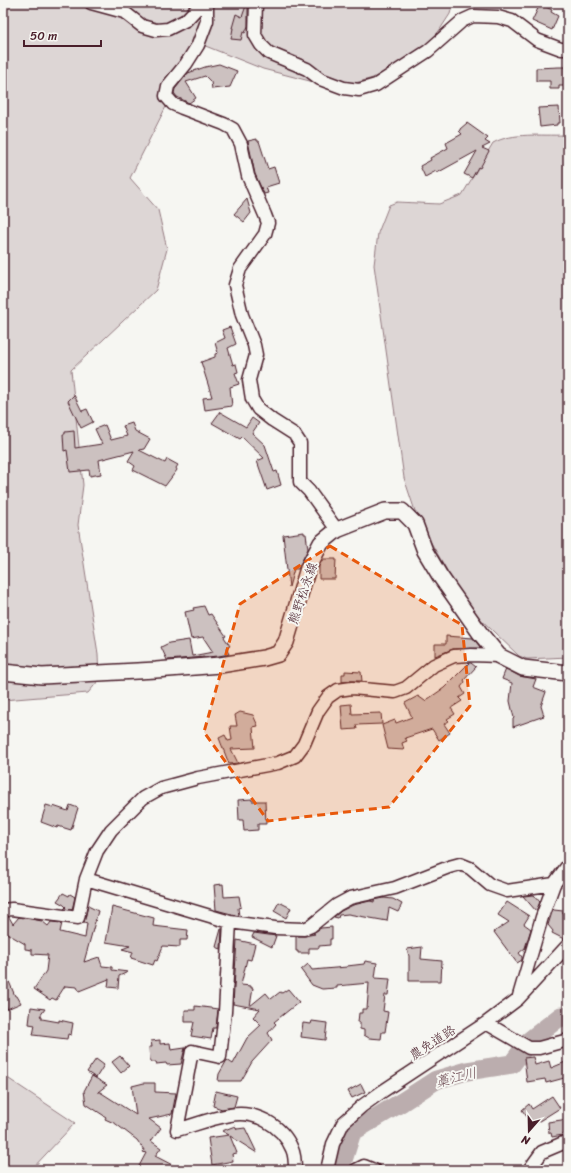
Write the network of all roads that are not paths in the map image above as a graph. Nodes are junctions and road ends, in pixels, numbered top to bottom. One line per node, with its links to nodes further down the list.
1 (92, 3): 2 (street)
2 (202, 3)
3 (207, 3): 6 (street)
4 (256, 3): 5 (street)
5 (568, 49)
6 (337, 530): 7 (main road, 熊野松永線); 8 (main road, 熊野松永線)
7 (500, 656): 9 (main road, 熊野松永線); 11 (street)
8 (3, 672)
9 (568, 673)
10 (568, 865): 12 (street)
11 (86, 879): 13 (street); 14 (street)
12 (554, 884): 14 (street); 16 (street)
13 (3, 910)
14 (230, 922): 20 (street)
15 (568, 945): 16 (street, 農免道路)
16 (518, 999): 17 (street, 農免道路)
17 (486, 1024): 18 (street); 21 (street, 農免道路)
18 (568, 1040)
19 (568, 1141): 24 (street)
20 (296, 1170)
21 (326, 1170)
22 (356, 1170): 23 (street)
23 (374, 1170)
24 (529, 1170)

